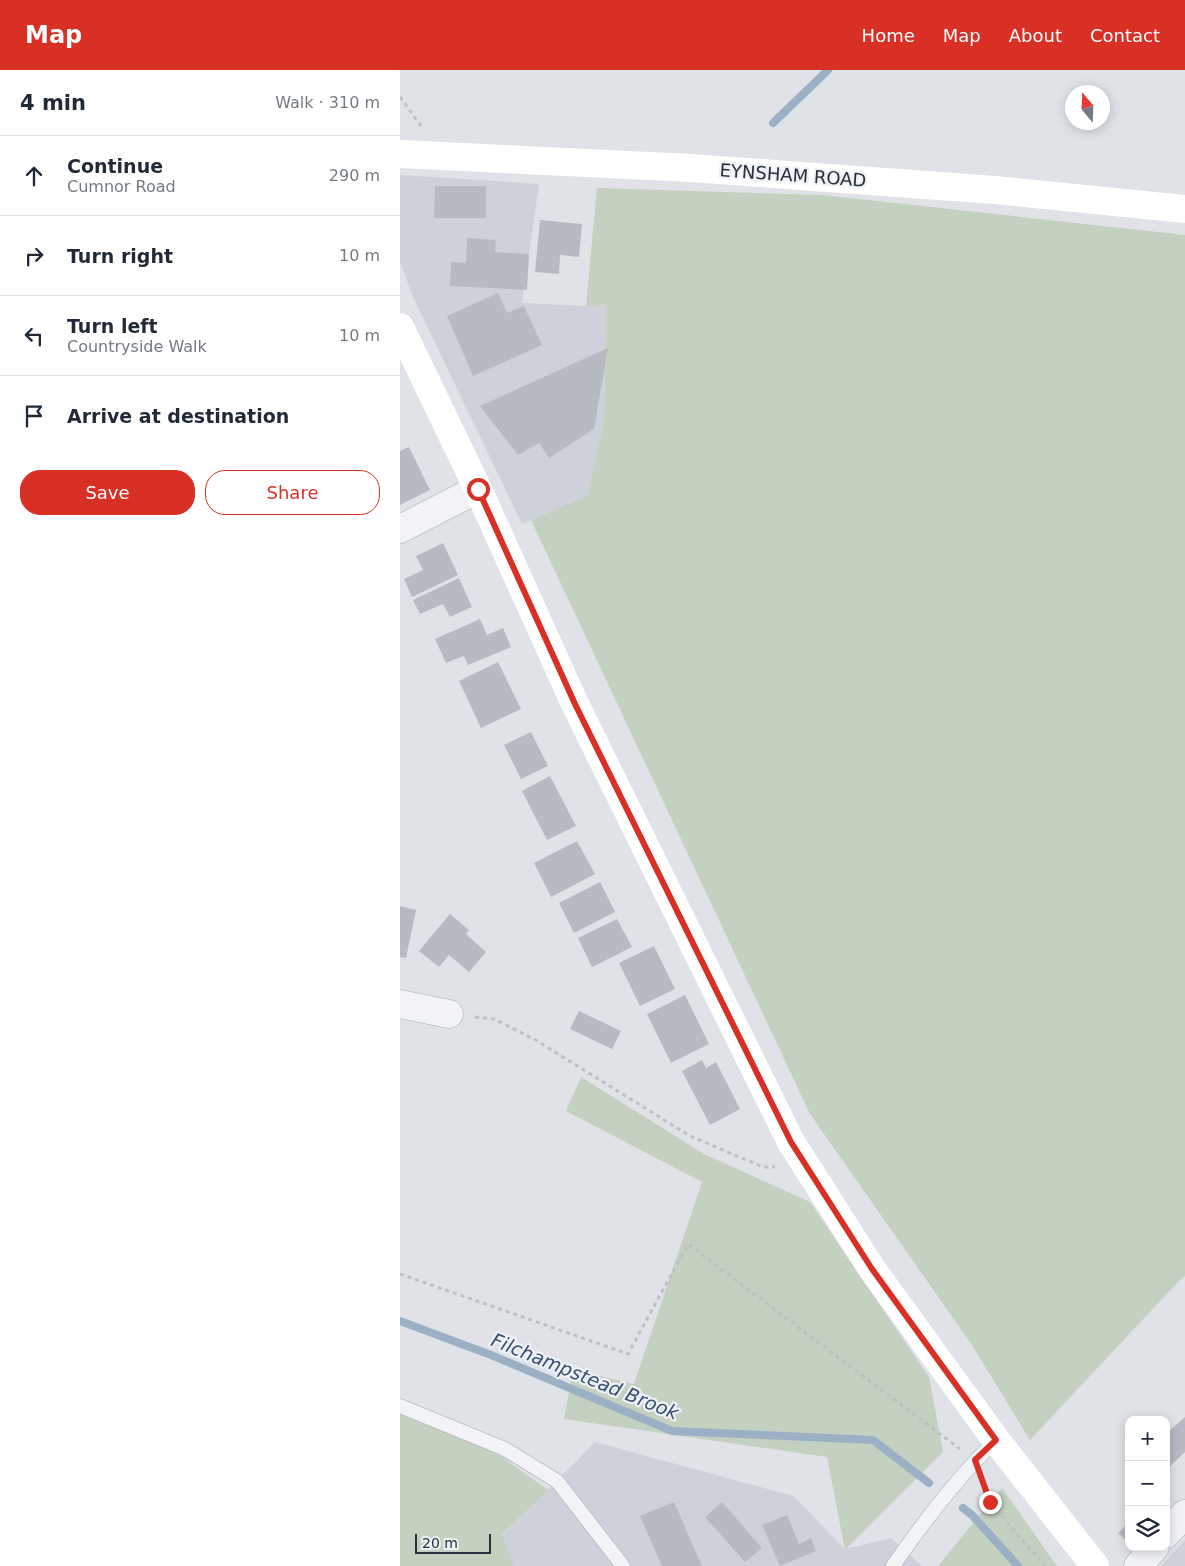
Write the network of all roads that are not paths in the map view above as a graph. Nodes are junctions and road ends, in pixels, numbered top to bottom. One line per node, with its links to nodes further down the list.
1 (400, 154): 2 (main road, EYNSHAM ROAD)
2 (1185, 209)
3 (400, 327): 4 (main road)
4 (478, 489): 5 (street); 9 (main road)
5 (400, 529)
6 (400, 1004): 7 (street)
7 (449, 1014)
8 (400, 1406): 13 (lane)
9 (996, 1440): 14 (lane); 15 (main road)
10 (1185, 1514): 11 (street)
11 (1170, 1530)
12 (1151, 1551): 16 (street)
13 (623, 1566)
14 (893, 1566)
15 (1095, 1566)
16 (1138, 1566)

